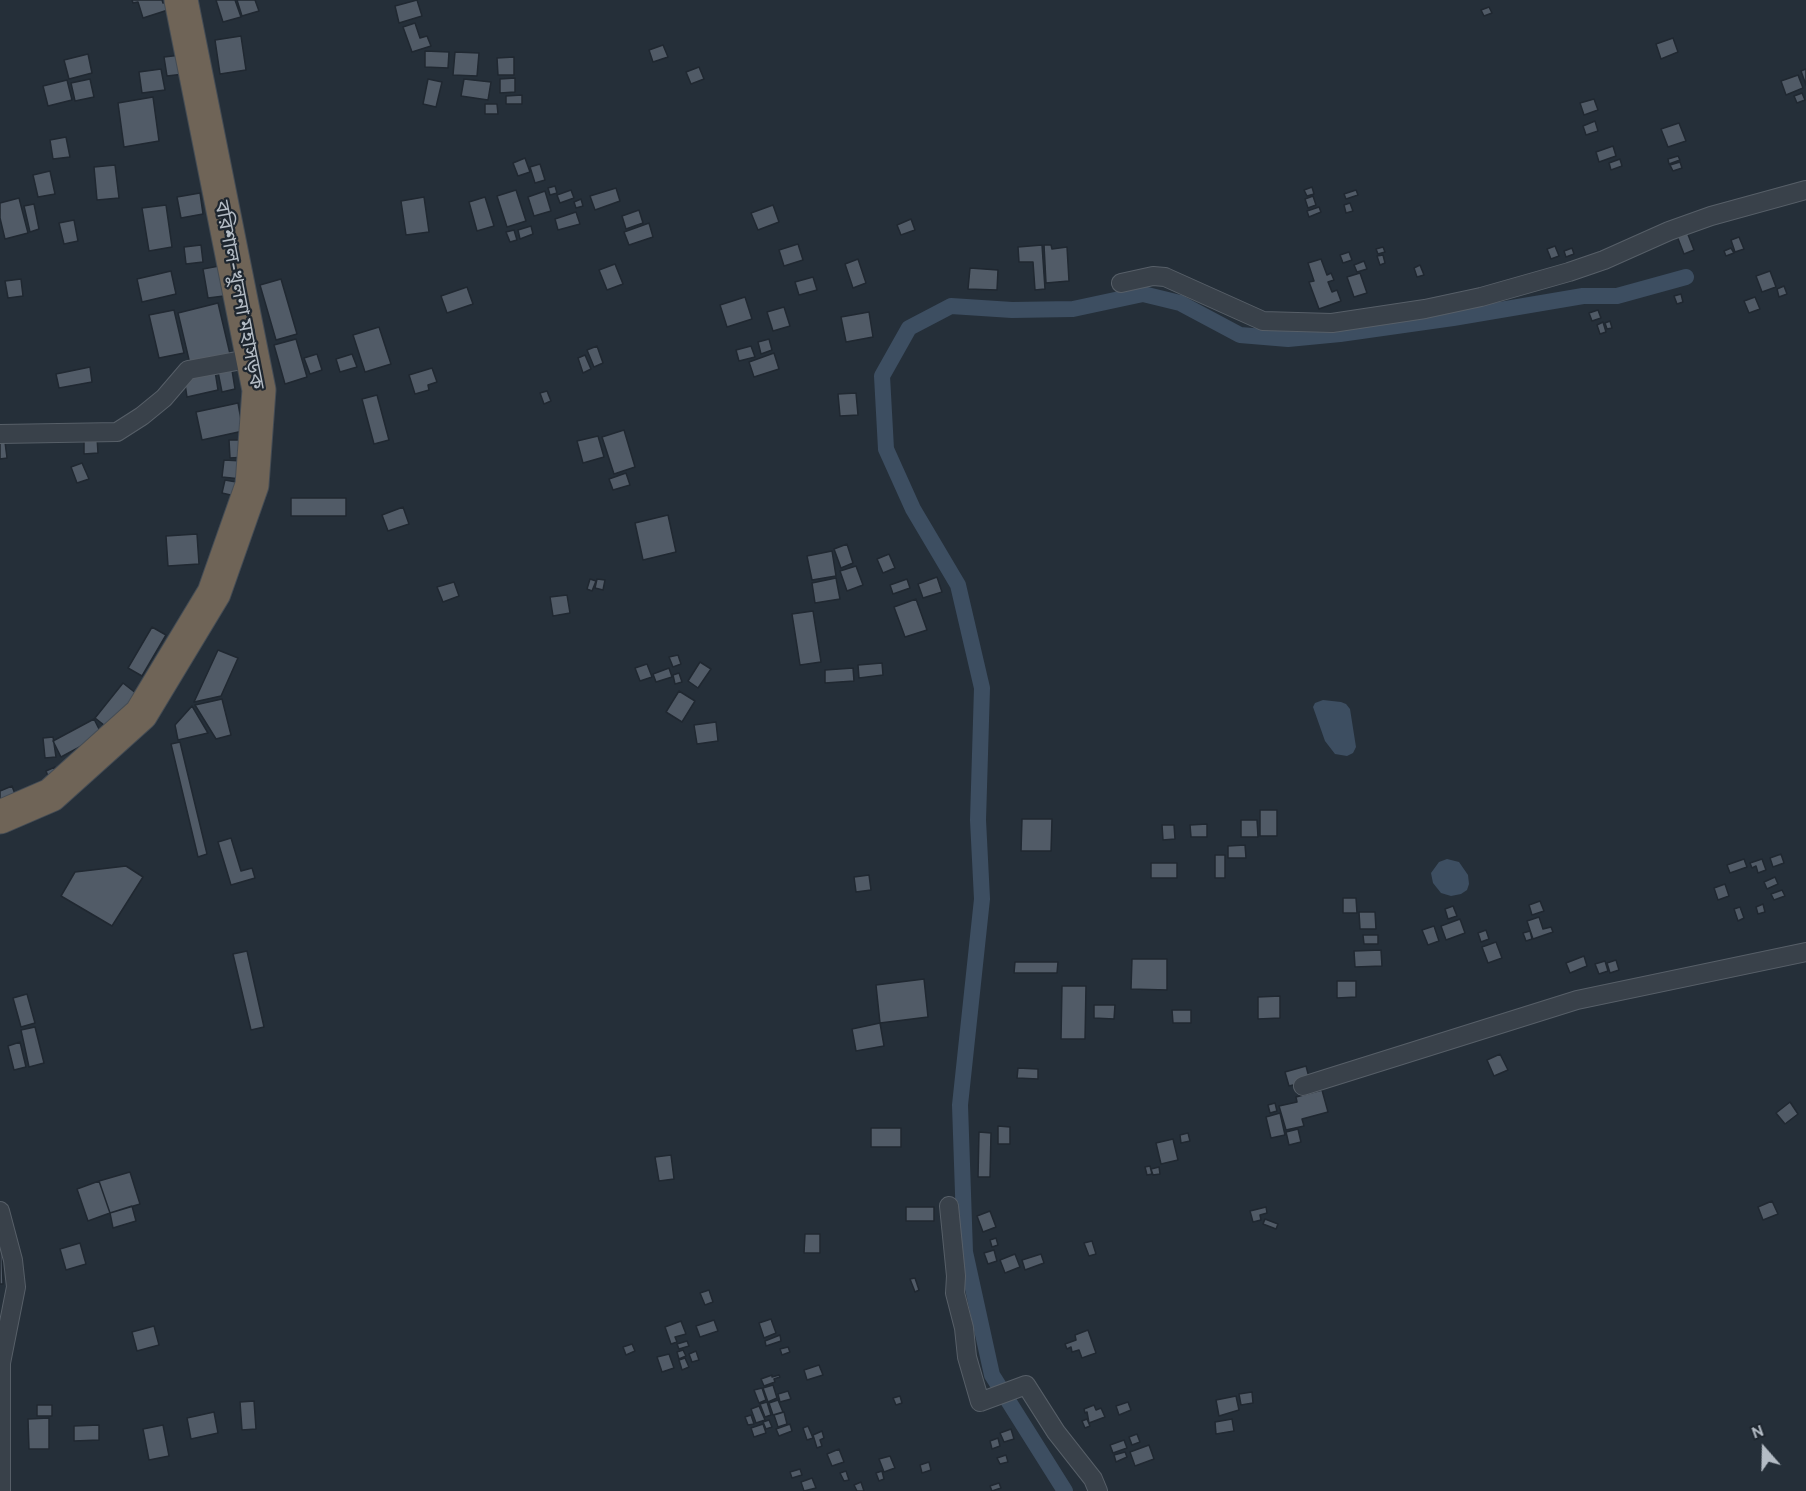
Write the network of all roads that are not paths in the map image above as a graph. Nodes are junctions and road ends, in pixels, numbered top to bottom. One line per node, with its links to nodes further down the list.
1 (181, 0): 4 (highway, বরিশাল-খুলনা মহাসড়ক)
2 (1806, 190): 3 (street)
3 (1121, 283)
4 (253, 358): 5 (street); 6 (highway, বরিশাল-খুলনা মহাসড়ক)
5 (0, 434)
6 (0, 817)
7 (1806, 952): 8 (street)
8 (1303, 1086)
9 (950, 1206): 13 (street)
10 (0, 1212): 11 (street)
11 (1, 1386): 12 (street)
12 (1, 1491)
13 (1098, 1491)

